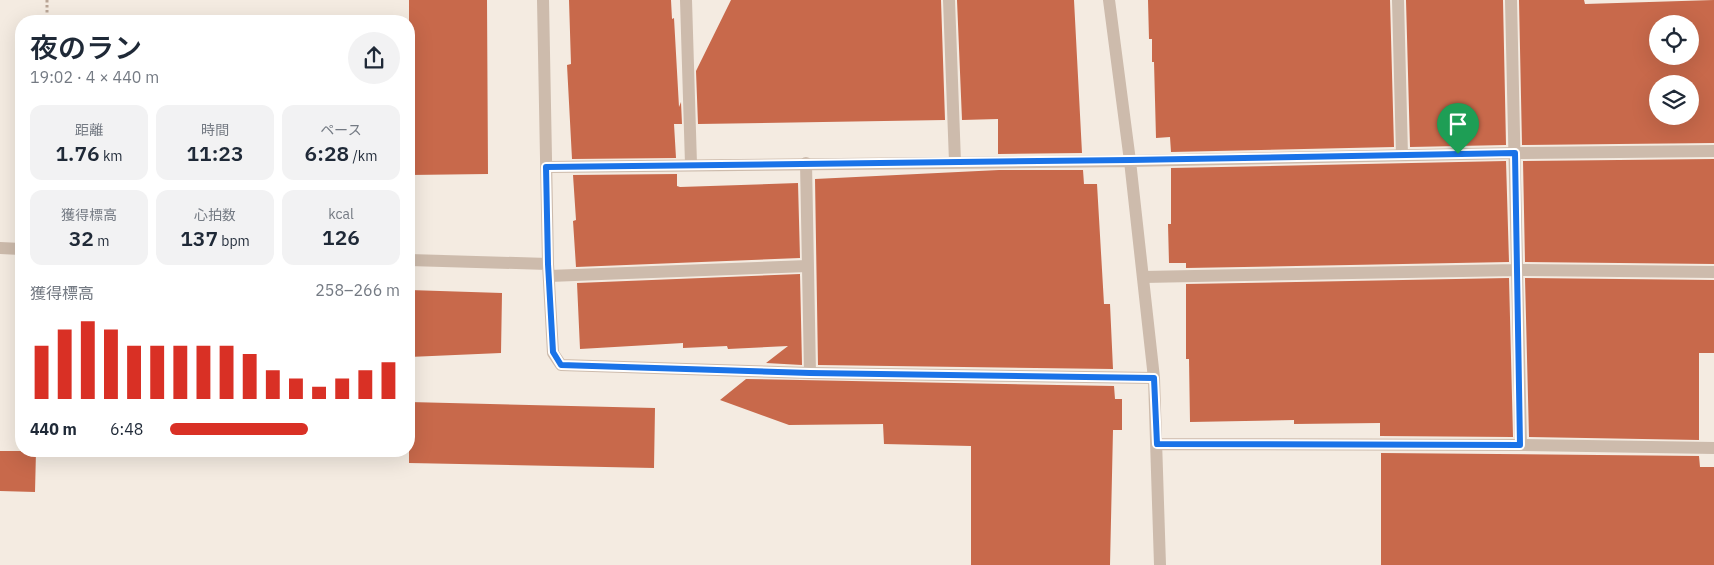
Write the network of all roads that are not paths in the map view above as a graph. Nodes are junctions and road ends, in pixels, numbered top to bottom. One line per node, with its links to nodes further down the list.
1 (543, 0): 14 (street)
2 (686, 0): 13 (street)
3 (949, 0): 11 (street)
4 (1109, 0): 10 (street)
5 (1398, 0): 9 (street)
6 (1511, 0): 8 (street)
7 (1714, 152): 8 (street)
8 (1515, 153): 9 (street); 20 (street)
9 (1402, 155): 10 (street)
10 (1130, 160): 11 (street); 22 (street)
11 (954, 162): 12 (street)
12 (806, 163): 13 (street); 18 (street)
13 (691, 164): 14 (street)
14 (546, 167): 19 (street)
15 (0, 248): 16 (street)
16 (15, 249)
17 (415, 260): 19 (street)
18 (807, 266): 19 (street); 23 (street)
19 (549, 270): 23 (street)
20 (1517, 270): 21 (street); 22 (street); 26 (street)
21 (1714, 272)
22 (1143, 277): 24 (street)
23 (810, 373): 24 (street)
24 (1154, 378): 25 (street)
25 (1157, 444): 26 (street); 28 (street)
26 (1520, 445): 27 (street)
27 (1714, 448)
28 (1160, 565)

